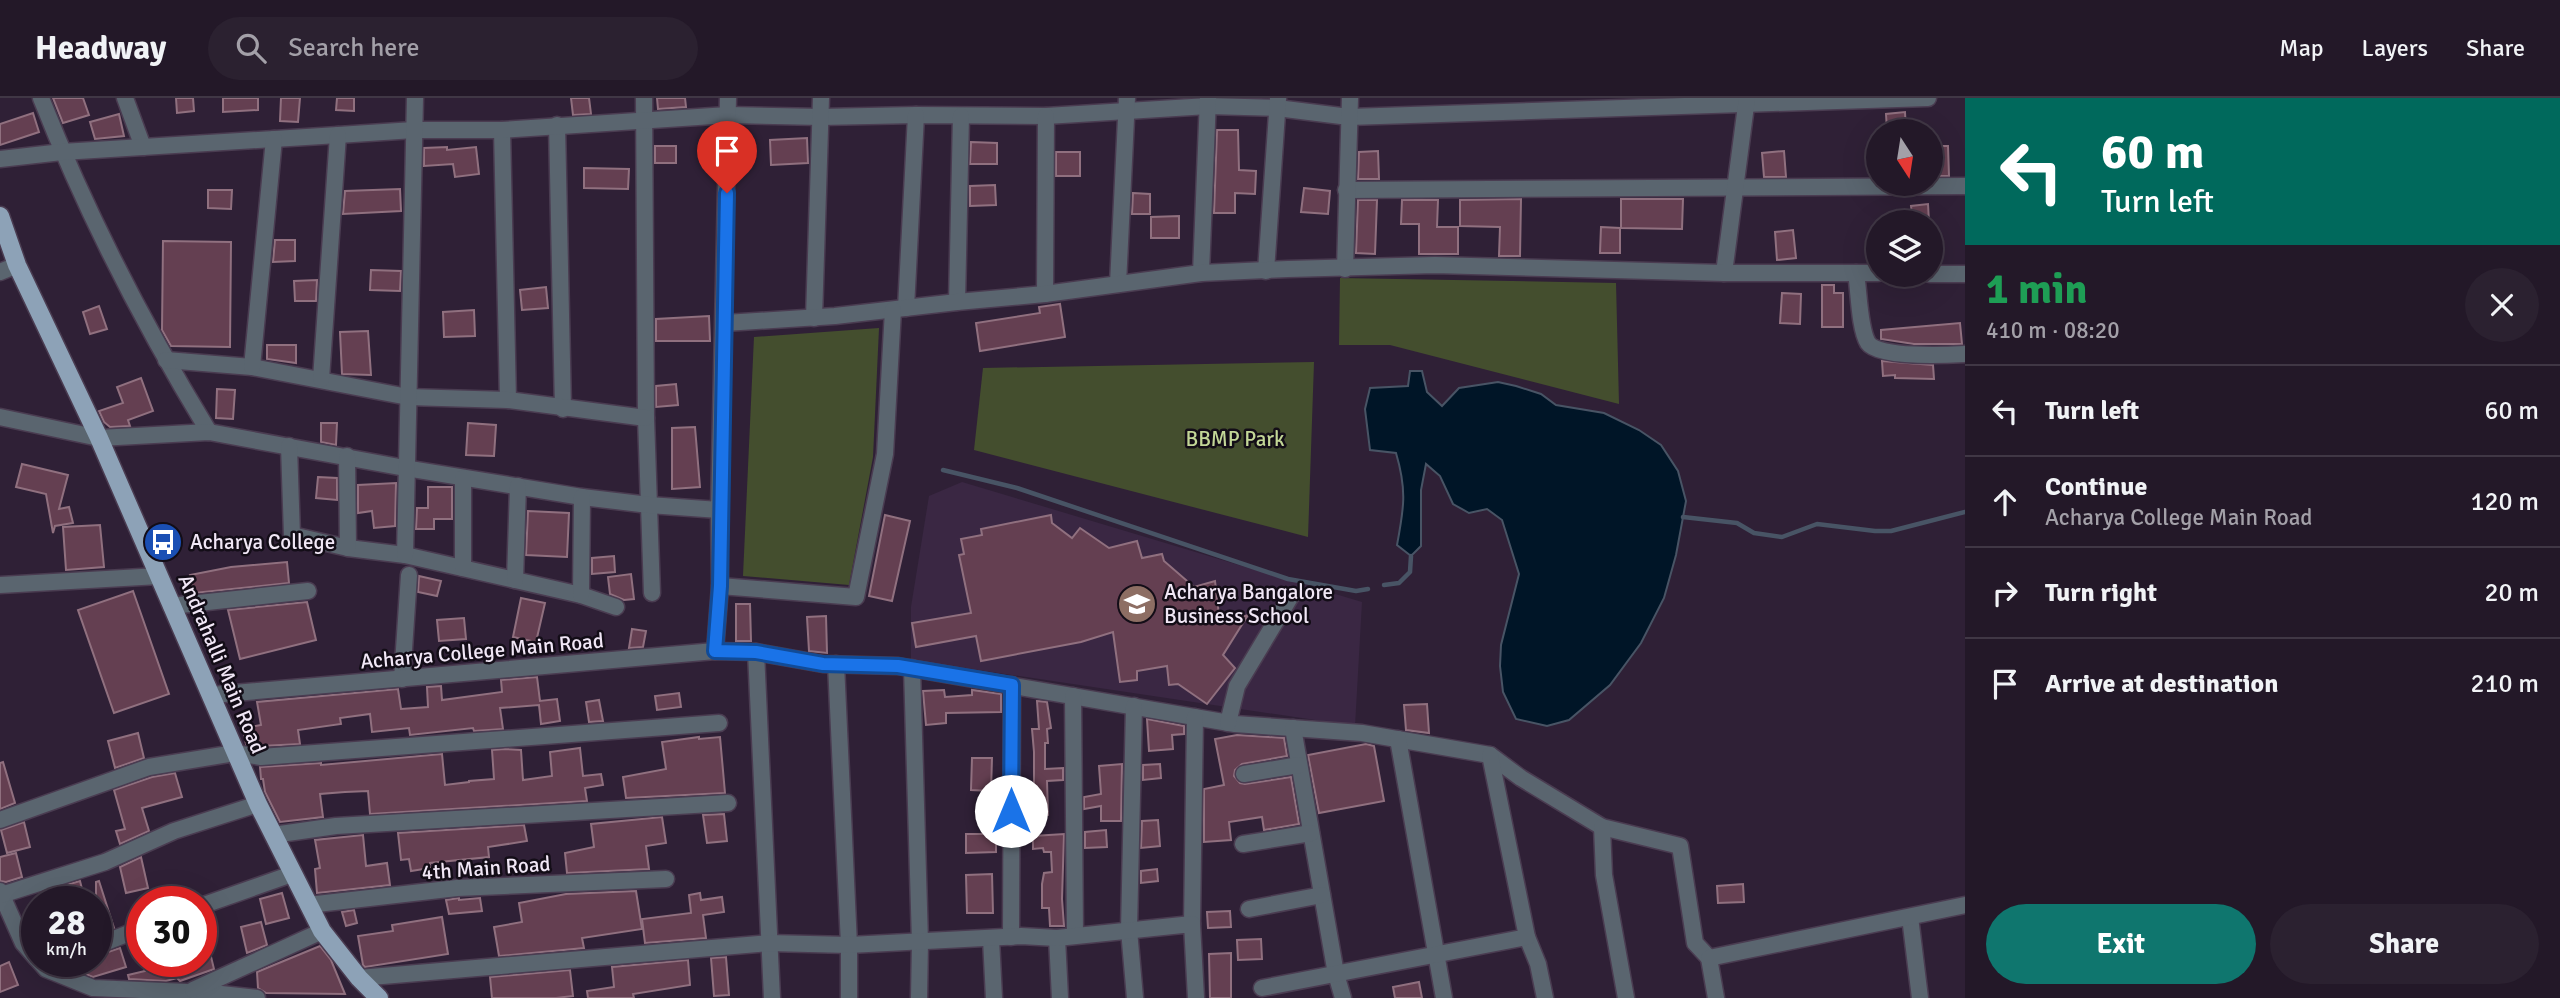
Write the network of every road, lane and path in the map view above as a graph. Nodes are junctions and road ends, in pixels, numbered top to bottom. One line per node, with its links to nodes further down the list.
1 (40, 98): 25 (street)
2 (125, 98): 24 (street)
3 (415, 98): 20 (street)
4 (644, 98): 18 (street)
5 (821, 98): 16 (street)
6 (1350, 98): 17 (street)
7 (1928, 98): 8 (street)
8 (1746, 101): 17 (street); 28 (street)
9 (1208, 102): 10 (street); 11 (street); 35 (street)
10 (1278, 103): 17 (street); 33 (street)
11 (1127, 104): 15 (street); 41 (street)
12 (728, 106): 16 (street); 18 (street); 46 (street)
13 (916, 115): 14 (street); 16 (street); 44 (street)
14 (961, 116): 15 (street); 43 (street)
15 (1046, 116): 42 (street)
16 (821, 117): 45 (street)
17 (1349, 117): 29 (street)
18 (645, 121): 19 (street); 55 (street)
19 (557, 125): 21 (street); 53 (street)
20 (414, 130): 21 (street); 22 (street); 51 (street)
21 (502, 130): 52 (street)
22 (338, 135): 23 (street); 50 (street)
23 (274, 139): 24 (street); 49 (street)
24 (144, 147): 25 (street)
25 (62, 152): 26 (street); 48 (street)
26 (0, 159)
27 (1965, 186): 28 (street)
28 (1733, 187): 29 (street); 36 (street)
29 (1346, 190): 32 (street)
30 (0, 216): 31 (main road, Andrahalli Main Road)
31 (17, 265): 34 (street); 57 (main road, Andrahalli Main Road)
32 (1345, 269): 33 (street); 36 (street)
33 (1266, 271): 35 (street)
34 (0, 272)
35 (1201, 273): 41 (street)
36 (1724, 273): 37 (street)
37 (1856, 273): 38 (street); 47 (street)
38 (1866, 273)
39 (1943, 274): 40 (street)
40 (1965, 274)
41 (1118, 284): 42 (street)
42 (1045, 294): 43 (street)
43 (957, 302): 44 (street)
44 (900, 309): 45 (street); 73 (street)
45 (814, 318): 46 (street)
46 (725, 323): 65 (street)
47 (1965, 354)
48 (166, 360): 49 (street); 56 (street)
49 (252, 367): 50 (street)
50 (321, 379): 51 (street)
51 (408, 397): 52 (street); 60 (street)
52 (508, 400): 53 (street)
53 (563, 409): 55 (street)
54 (0, 417): 57 (street)
55 (646, 418): 64 (street)
56 (209, 432): 57 (street); 58 (street)
57 (99, 438): 70 (main road, Andrahalli Main Road)
58 (289, 446): 59 (street); 66 (street)
59 (347, 456): 60 (street); 66 (street)
60 (405, 468): 61 (street); 67 (street)
61 (463, 478): 62 (street); 68 (street)
62 (518, 486): 63 (street); 71 (street)
63 (582, 497): 64 (street); 76 (street)
64 (649, 505): 65 (street); 75 (street)
65 (719, 510): 73 (street)
66 (348, 548): 67 (street)
67 (405, 555): 68 (street)
68 (463, 568): 71 (street)
69 (410, 575): 84 (street)
70 (159, 576): 72 (street); 78 (main road, Andrahalli Main Road)
71 (515, 580): 76 (street)
72 (0, 585)
73 (720, 586): 80 (street)
74 (308, 591): 78 (street)
75 (652, 593)
76 (581, 595): 79 (street)
77 (1291, 596): 91 (street)
78 (171, 606): 86 (main road, Andrahalli Main Road)
79 (616, 607)
80 (715, 651): 81 (street, Acharya College Main Road); 84 (street, Acharya College Main Road)
81 (756, 652): 82 (street, Acharya College Main Road); 124 (street)
82 (836, 664): 83 (street, Acharya College Main Road); 125 (street)
83 (912, 668): 85 (street, Acharya College Main Road); 123 (street)
84 (402, 679): 86 (street, Acharya College Main Road)
85 (1012, 685): 87 (street, Acharya College Main Road); 118 (street)
86 (212, 695): 94 (main road, Andrahalli Main Road)
87 (1073, 696): 88 (street, Acharya College Main Road); 117 (street)
88 (1134, 706): 89 (street, Acharya College Main Road); 115 (street)
89 (1195, 717): 91 (street, Acharya College Main Road); 114 (street)
90 (719, 723): 94 (street)
91 (1228, 723): 92 (street, Acharya College Main Road)
92 (1293, 728): 93 (street, Acharya College Main Road); 96 (street)
93 (1398, 739): 95 (street, Acharya College Main Road); 126 (street)
94 (235, 753): 99 (main road, Andrahalli Main Road); 100 (street)
95 (1490, 755): 101 (street); 119 (street)
96 (1299, 765): 97 (street); 102 (street)
97 (1244, 774)
98 (728, 803): 103 (street)
99 (258, 804): 103 (main road, Andrahalli Main Road); 107 (street)
100 (0, 820)
101 (1602, 827): 127 (street); 145 (street)
102 (1311, 833): 104 (street); 108 (street)
103 (273, 835): 105 (main road, Andrahalli Main Road)
104 (1243, 845)
105 (292, 874): 109 (street); 110 (main road, Andrahalli Main Road)
106 (666, 879): 110 (street, 4th Main Road)
107 (1, 893): 120 (street)
108 (1322, 895): 112 (street); 128 (street)
109 (217, 900)
110 (308, 905): 116 (main road, Andrahalli Main Road)
111 (1965, 905): 113 (street)
112 (1249, 909)
113 (1910, 917): 127 (street); 147 (street)
114 (1192, 924): 115 (street); 141 (street)
115 (1129, 930): 117 (street); 140 (street)
116 (322, 931): 130 (main road, Andrahalli Main Road); 132 (street)
117 (1074, 935): 121 (street)
118 (1011, 937): 121 (street); 122 (street)
119 (1527, 937): 126 (street); 144 (street)
120 (21, 938)
121 (1057, 938): 139 (street)
122 (991, 939): 123 (street); 138 (street)
123 (920, 942): 125 (street); 137 (street)
124 (769, 943): 125 (street); 130 (street); 135 (street)
125 (849, 945): 136 (street)
126 (1437, 954): 128 (street); 143 (street)
127 (1709, 958): 146 (street)
128 (1336, 974): 131 (street); 142 (street)
129 (73, 977): 132 (street)
130 (359, 978): 134 (main road, Andrahalli Main Road)
131 (1273, 990)
132 (190, 992): 133 (street)
133 (257, 998)
134 (379, 998)
135 (772, 998)
136 (849, 998)
137 (919, 998)
138 (994, 998)
139 (1060, 998)
140 (1135, 998)
141 (1196, 998)
142 (1343, 998)
143 (1444, 998)
144 (1545, 998)
145 (1626, 998)
146 (1716, 998)
147 (1920, 998)

